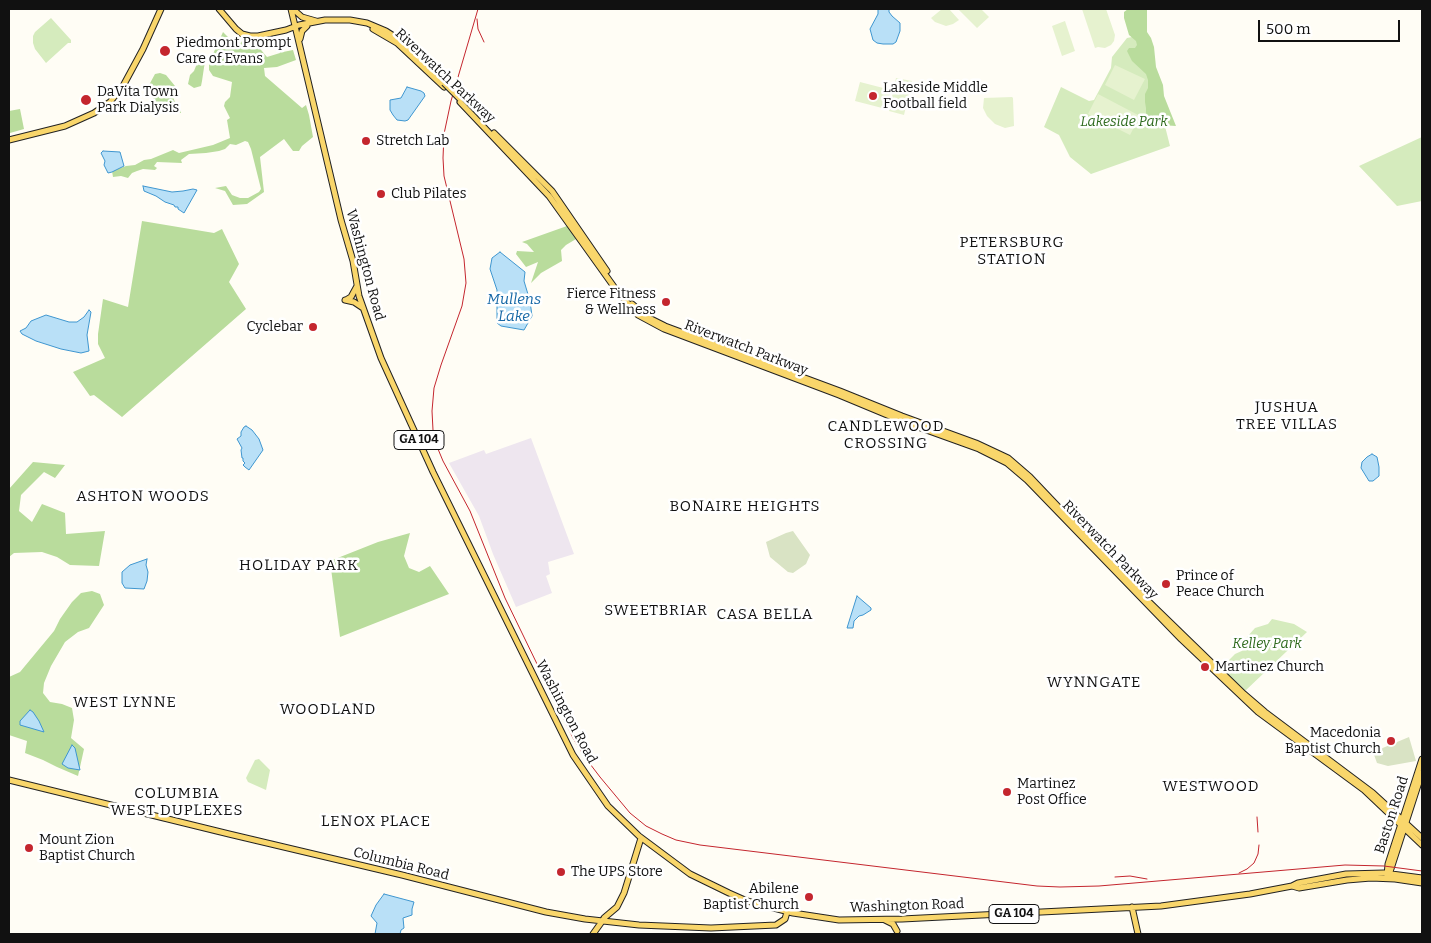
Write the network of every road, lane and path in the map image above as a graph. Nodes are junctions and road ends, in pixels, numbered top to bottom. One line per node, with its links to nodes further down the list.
1 (161, 9): 13 (main road)
2 (218, 9): 8 (main road)
3 (292, 9): 4 (main road, Washington Road / GA 104); 5 (main road)
4 (293, 17): 7 (main road, Washington Road / GA 104); 8 (main road)
5 (316, 22): 7 (main road, Riverwatch Parkway); 11 (main road, Riverwatch Parkway)
6 (307, 26): 7 (main road, Riverwatch Parkway); 10 (main road); 11 (main road, Riverwatch Parkway)
7 (295, 27): 8 (main road); 9 (main road, Washington Road / GA 104)
8 (286, 30): 9 (main road)
9 (298, 35): 10 (main road, Washington Road / GA 104)
10 (300, 42): 14 (main road, Washington Road / GA 104)
11 (444, 85): 12 (main road, Riverwatch Parkway, bridge)
12 (460, 101): 20 (main road, Riverwatch Parkway); 21 (main road, Riverwatch Parkway)
13 (9, 140)
14 (357, 286): 15 (main road, Washington Road / GA 104); 15 (main road)
15 (363, 308): 23 (main road, Washington Road / GA 104)
16 (1422, 759): 19 (main road, Baston Road)
17 (1422, 773): 21 (main road)
18 (9, 780): 39 (main road, Columbia Road)
19 (1406, 808): 20 (main road); 21 (main road, Baston Road)
20 (1394, 812): 21 (main road, Riverwatch Parkway)
21 (1403, 824): 22 (main road, Riverwatch Parkway); 24 (main road, Riverwatch Parkway); 25 (main road); 27 (main road, Baston Road)
22 (1412, 836): 25 (main road); 26 (main road, Riverwatch Parkway)
23 (641, 838): 34 (main road); 38 (main road, Washington Road / GA 104)
24 (1422, 838)
25 (1401, 839): 27 (main road)
26 (1422, 845)
27 (1391, 863): 28 (main road); 29 (main road); 30 (main road)
28 (1377, 873): 30 (main road, Washington Road / GA 104); 33 (main road, Washington Road / GA 104)
29 (1403, 874): 30 (main road, Washington Road / GA 104); 31 (main road, Washington Road / GA 104)
30 (1388, 875): 32 (main road, Washington Road / GA 104); 33 (main road, Washington Road / GA 104)
31 (1422, 878)
32 (1422, 884)
33 (1292, 886): 36 (main road, Washington Road / GA 104)
34 (618, 904): 37 (main road); 43 (main road)
35 (1132, 907): 36 (main road, Washington Road / GA 104); 42 (main road, Washington Road / GA 104); 44 (main road)
36 (1144, 907): 44 (main road)
37 (612, 912): 43 (main road); 45 (main road)
38 (787, 912): 40 (main road, Washington Road / GA 104); 45 (main road, Columbia Road)
39 (585, 919): 43 (main road, Columbia Road); 46 (main road)
40 (882, 919): 41 (main road, Washington Road / GA 104); 47 (main road)
41 (896, 919): 42 (main road, Washington Road / GA 104); 47 (main road)
42 (904, 919): 47 (main road)
43 (603, 920): 45 (main road, Columbia Road); 46 (main road)
44 (1135, 921): 48 (main road)
45 (617, 924)
46 (594, 933)
47 (897, 933)
48 (1138, 934)

